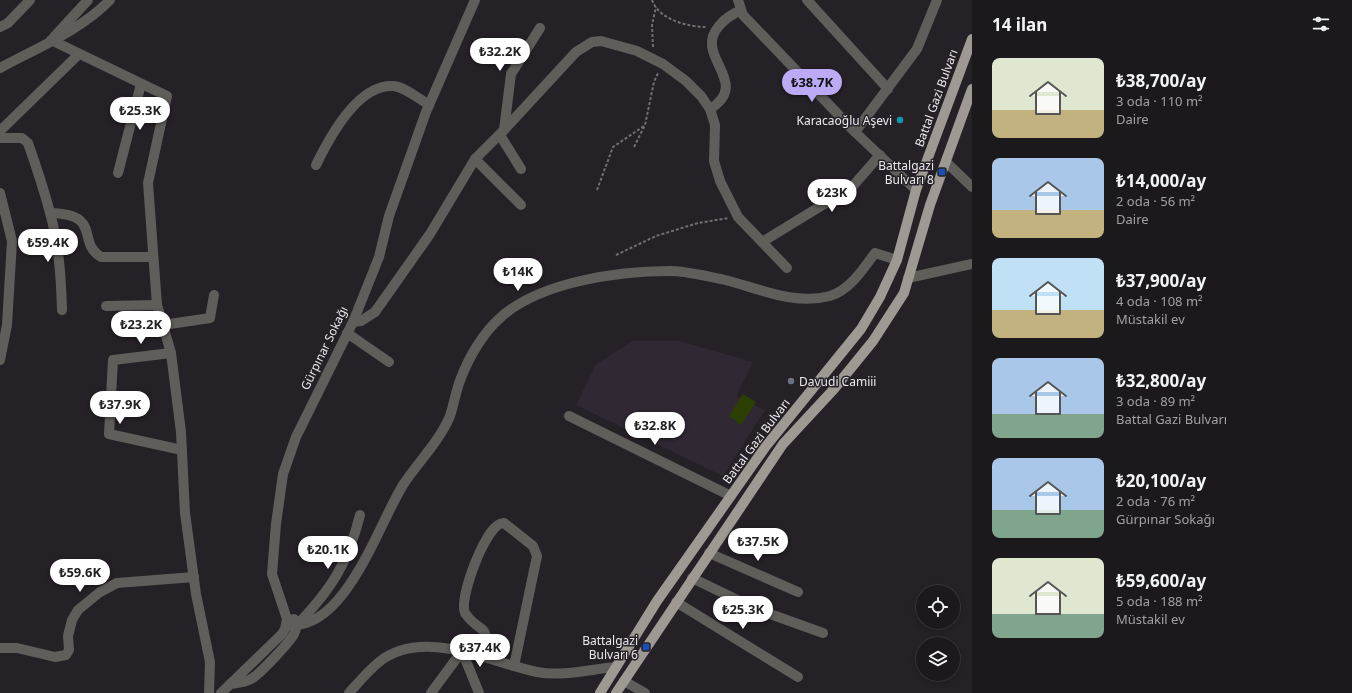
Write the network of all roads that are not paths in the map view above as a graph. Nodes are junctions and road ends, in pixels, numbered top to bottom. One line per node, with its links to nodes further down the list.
1 (30, 0): 8 (street)
2 (110, 0): 11 (street)
3 (475, 0): 17 (street, Gürpınar Sokağı)
4 (807, 0): 15 (street)
5 (937, 0): 15 (street)
6 (84, 2): 11 (street)
7 (740, 5): 18 (street); 20 (street)
8 (0, 27)
9 (540, 28): 21 (street)
10 (972, 39): 30 (main road, Battal Gazi Bulvarı)
11 (51, 40): 12 (street); 13 (street)
12 (79, 54): 14 (street); 19 (street)
13 (0, 68)
14 (141, 84): 28 (street); 35 (street)
15 (888, 89): 20 (street)
16 (972, 89): 25 (main road, Battal Gazi Bulvarı)
17 (428, 105): 26 (street); 44 (street, Gürpınar Sokağı)
18 (710, 110): 21 (street); 34 (street)
19 (0, 131)
20 (855, 132): 23 (street)
21 (502, 133): 24 (street); 27 (street)
22 (0, 138): 33 (street)
23 (880, 155): 30 (street); 34 (street)
24 (475, 159): 32 (street); 44 (street)
25 (946, 162): 29 (street); 39 (main road, Battal Gazi Bulvarı)
26 (316, 166)
27 (521, 169)
28 (118, 173)
29 (972, 187)
30 (916, 190): 36 (main road, Battal Gazi Bulvarı)
31 (0, 193): 48 (street)
32 (521, 205)
33 (50, 213): 35 (street); 43 (street)
34 (762, 242): 38 (street)
35 (153, 257): 41 (street)
36 (897, 260): 52 (main road, Battal Gazi Bulvarı); 59 (street)
37 (972, 264): 39 (street)
38 (787, 268)
39 (908, 278): 54 (main road, Battal Gazi Bulvarı)
40 (214, 295): 45 (street)
41 (157, 305): 42 (street); 45 (street)
42 (106, 306)
43 (62, 310)
44 (353, 322): 46 (street, Gürpınar Sokağı)
45 (163, 325): 47 (street)
46 (347, 333): 49 (street); 59 (street, Gürpınar Sokağı)
47 (171, 353): 51 (street); 51 (street)
48 (0, 360)
49 (389, 362)
50 (569, 416): 52 (street)
51 (182, 450): 55 (street)
52 (731, 496): 65 (main road, Battal Gazi Bulvarı)
53 (360, 515): 59 (street)
54 (709, 553): 56 (main road, Battal Gazi Bulvarı); 57 (street)
55 (194, 578): 61 (street); 68 (street)
56 (692, 578): 58 (main road, Battal Gazi Bulvarı); 60 (street)
57 (798, 592)
58 (676, 602): 66 (street); 67 (main road, Battal Gazi Bulvarı)
59 (292, 625): 69 (street)
60 (824, 633)
61 (0, 648)
62 (462, 651): 63 (street); 70 (street); 71 (street); 72 (street)
63 (482, 656): 64 (street); 64 (street)
64 (514, 666): 65 (street)
65 (616, 667): 73 (main road, Battal Gazi Bulvarı)
66 (798, 677)
67 (624, 681): 74 (main road, Battal Gazi Bulvarı); 75 (street)
68 (209, 693)
69 (221, 693)
70 (349, 693)
71 (431, 693)
72 (479, 693)
73 (600, 693)
74 (616, 693)
75 (645, 693)

